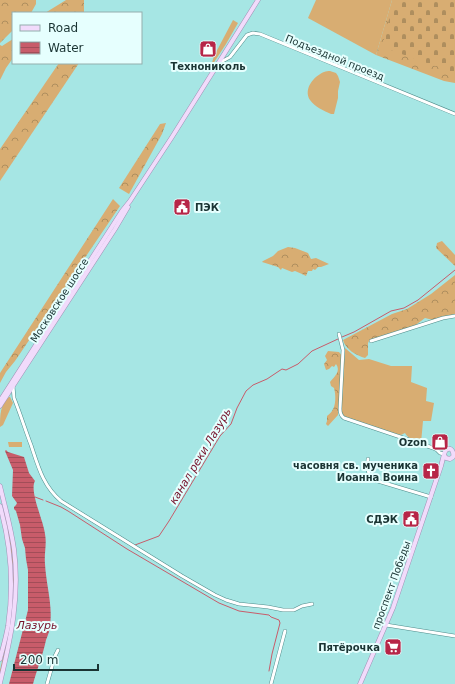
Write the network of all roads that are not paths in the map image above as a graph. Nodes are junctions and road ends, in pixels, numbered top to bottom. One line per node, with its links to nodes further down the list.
1 (258, 1): 2 (main road, Московское шоссе)
2 (219, 63): 3 (street, Подъездной проезд); 4 (main road, Московское шоссе)
3 (455, 114)
4 (130, 201): 8 (main road, Московское шоссе); 11 (main road, Московское шоссе)
5 (455, 316): 7 (street)
6 (339, 334): 13 (street)
7 (371, 341)
8 (13, 386): 9 (main road, Московское шоссе); 10 (street)
9 (6, 397): 10 (street); 12 (main road, Московское шоссе)
10 (14, 398): 23 (street)
11 (0, 401)
12 (0, 406)
13 (436, 448): 14 (street); 15 (street)
14 (448, 450): 15 (main road, проспект Победы); 16 (main road)
15 (444, 455): 16 (main road); 18 (main road, проспект Победы)
16 (453, 455): 18 (main road)
17 (368, 459): 20 (street)
18 (441, 466): 20 (main road, проспект Победы)
19 (0, 486): 21 (main road)
20 (431, 497): 24 (main road, проспект Победы)
21 (1, 504): 22 (main road)
22 (4, 511): 28 (main road); 29 (main road)
23 (312, 604)
24 (386, 625): 26 (street); 32 (main road, проспект Победы)
25 (285, 631): 31 (street)
26 (455, 636)
27 (58, 650): 30 (street)
28 (0, 659)
29 (0, 683)
30 (47, 684)
31 (271, 684)
32 (360, 684)

